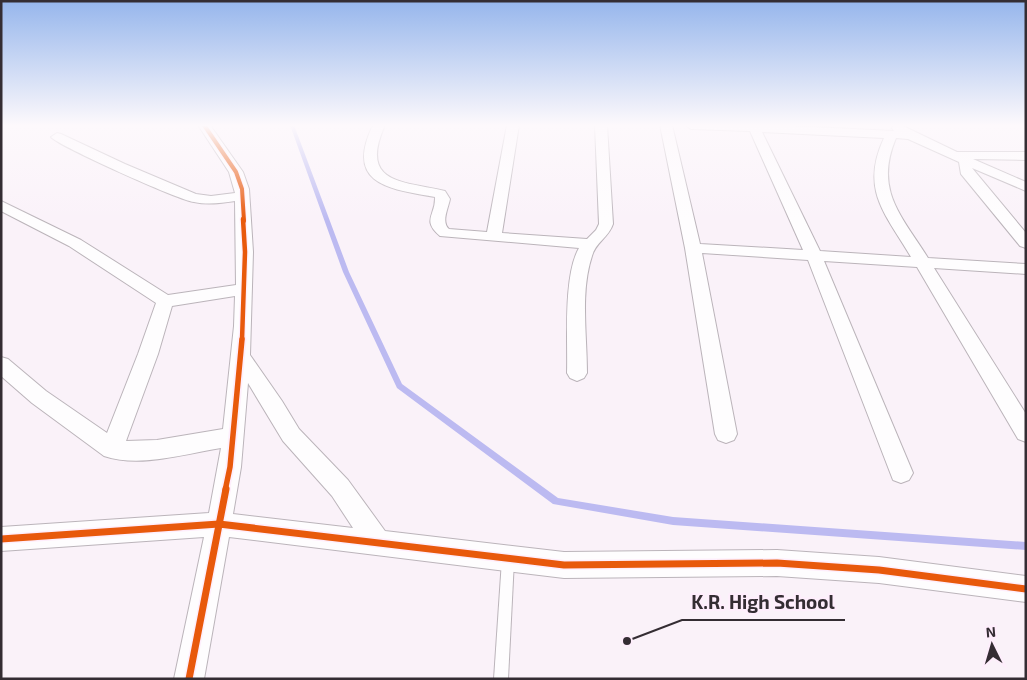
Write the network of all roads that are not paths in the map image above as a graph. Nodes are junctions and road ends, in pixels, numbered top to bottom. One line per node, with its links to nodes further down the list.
1 (99, 157): 12 (street)
2 (226, 157): 12 (street)
3 (371, 157): 14 (street)
4 (508, 157): 14 (street)
5 (603, 157): 16 (street)
6 (673, 157): 17 (street)
7 (767, 157): 18 (street)
8 (882, 157): 19 (street)
9 (959, 157): 10 (street); 11 (street); 15 (street)
10 (977, 157)
11 (1026, 187)
12 (243, 196): 21 (street)
13 (1, 205): 22 (street)
14 (494, 237): 16 (street)
15 (1026, 243)
16 (589, 244): 25 (street)
17 (693, 248): 18 (street); 27 (street)
18 (814, 256): 19 (street); 30 (street)
19 (923, 263): 20 (street); 26 (street)
20 (1026, 269)
21 (244, 289): 22 (street); 23 (street)
22 (165, 301): 29 (street)
23 (241, 357): 28 (street); 33 (street)
24 (1, 364): 29 (street)
25 (577, 373)
26 (1026, 433)
27 (726, 434)
28 (233, 437): 29 (street); 31 (street)
29 (112, 449)
30 (901, 473)
31 (219, 524): 32 (street); 33 (street); 36 (street)
32 (1, 539)
33 (378, 544): 34 (street)
34 (508, 560): 35 (street); 37 (lane)
35 (1026, 589)
36 (189, 679)
37 (501, 679)

